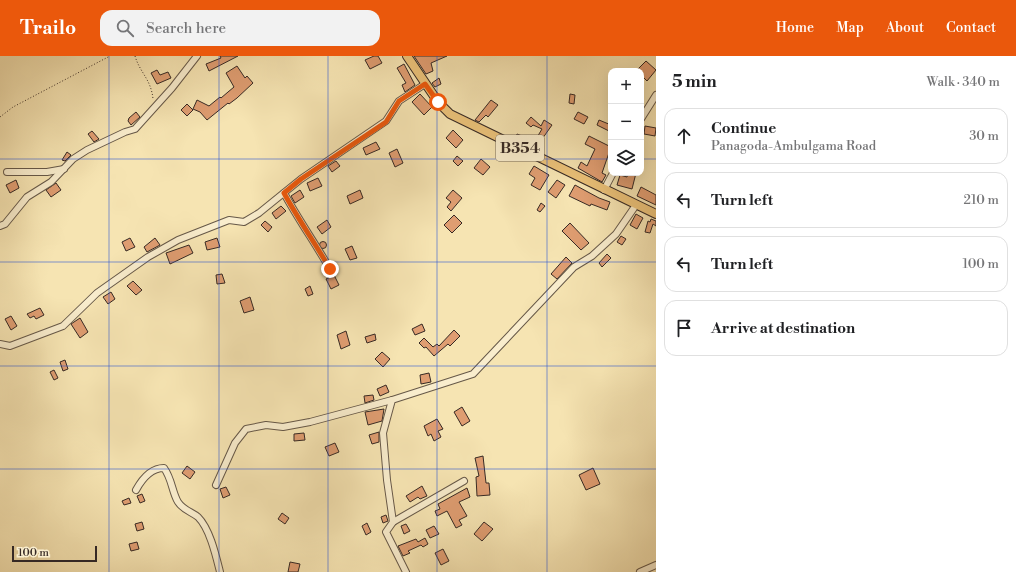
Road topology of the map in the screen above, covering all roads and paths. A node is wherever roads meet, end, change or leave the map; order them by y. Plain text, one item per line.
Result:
1 (110, 56) edge
2 (135, 56) edge
3 (197, 56) edge
4 (407, 56) edge
5 (425, 84) junction
6 (656, 95) edge
7 (155, 108) junction
8 (644, 114) edge
9 (0, 117) edge
10 (64, 169) junction
11 (7, 172) dead end
12 (611, 176) edge
13 (604, 190) junction
14 (284, 193) junction
15 (636, 204) junction
16 (656, 214) edge
17 (0, 226) edge
18 (330, 269) dead end
19 (0, 344) edge
20 (392, 400) junction
21 (464, 481) dead end
22 (216, 485) dead end
23 (136, 490) dead end
24 (393, 522) junction
25 (656, 565) edge
26 (220, 572) edge
27 (406, 572) edge
28 (640, 572) edge

1 - 9 path
2 - 7 path
3 - 7 street
4 - 5 main road, B354
5 - 13 main road, B354
5 - 14 street
6 - 8 street
7 - 10 street
10 - 11 street
10 - 17 street
12 - 13 street
13 - 15 main road, B354
14 - 18 street
14 - 19 street
15 - 16 main road, B354
15 - 20 street
20 - 22 street
20 - 24 street
21 - 24 street
23 - 26 street
24 - 27 street
25 - 28 street

